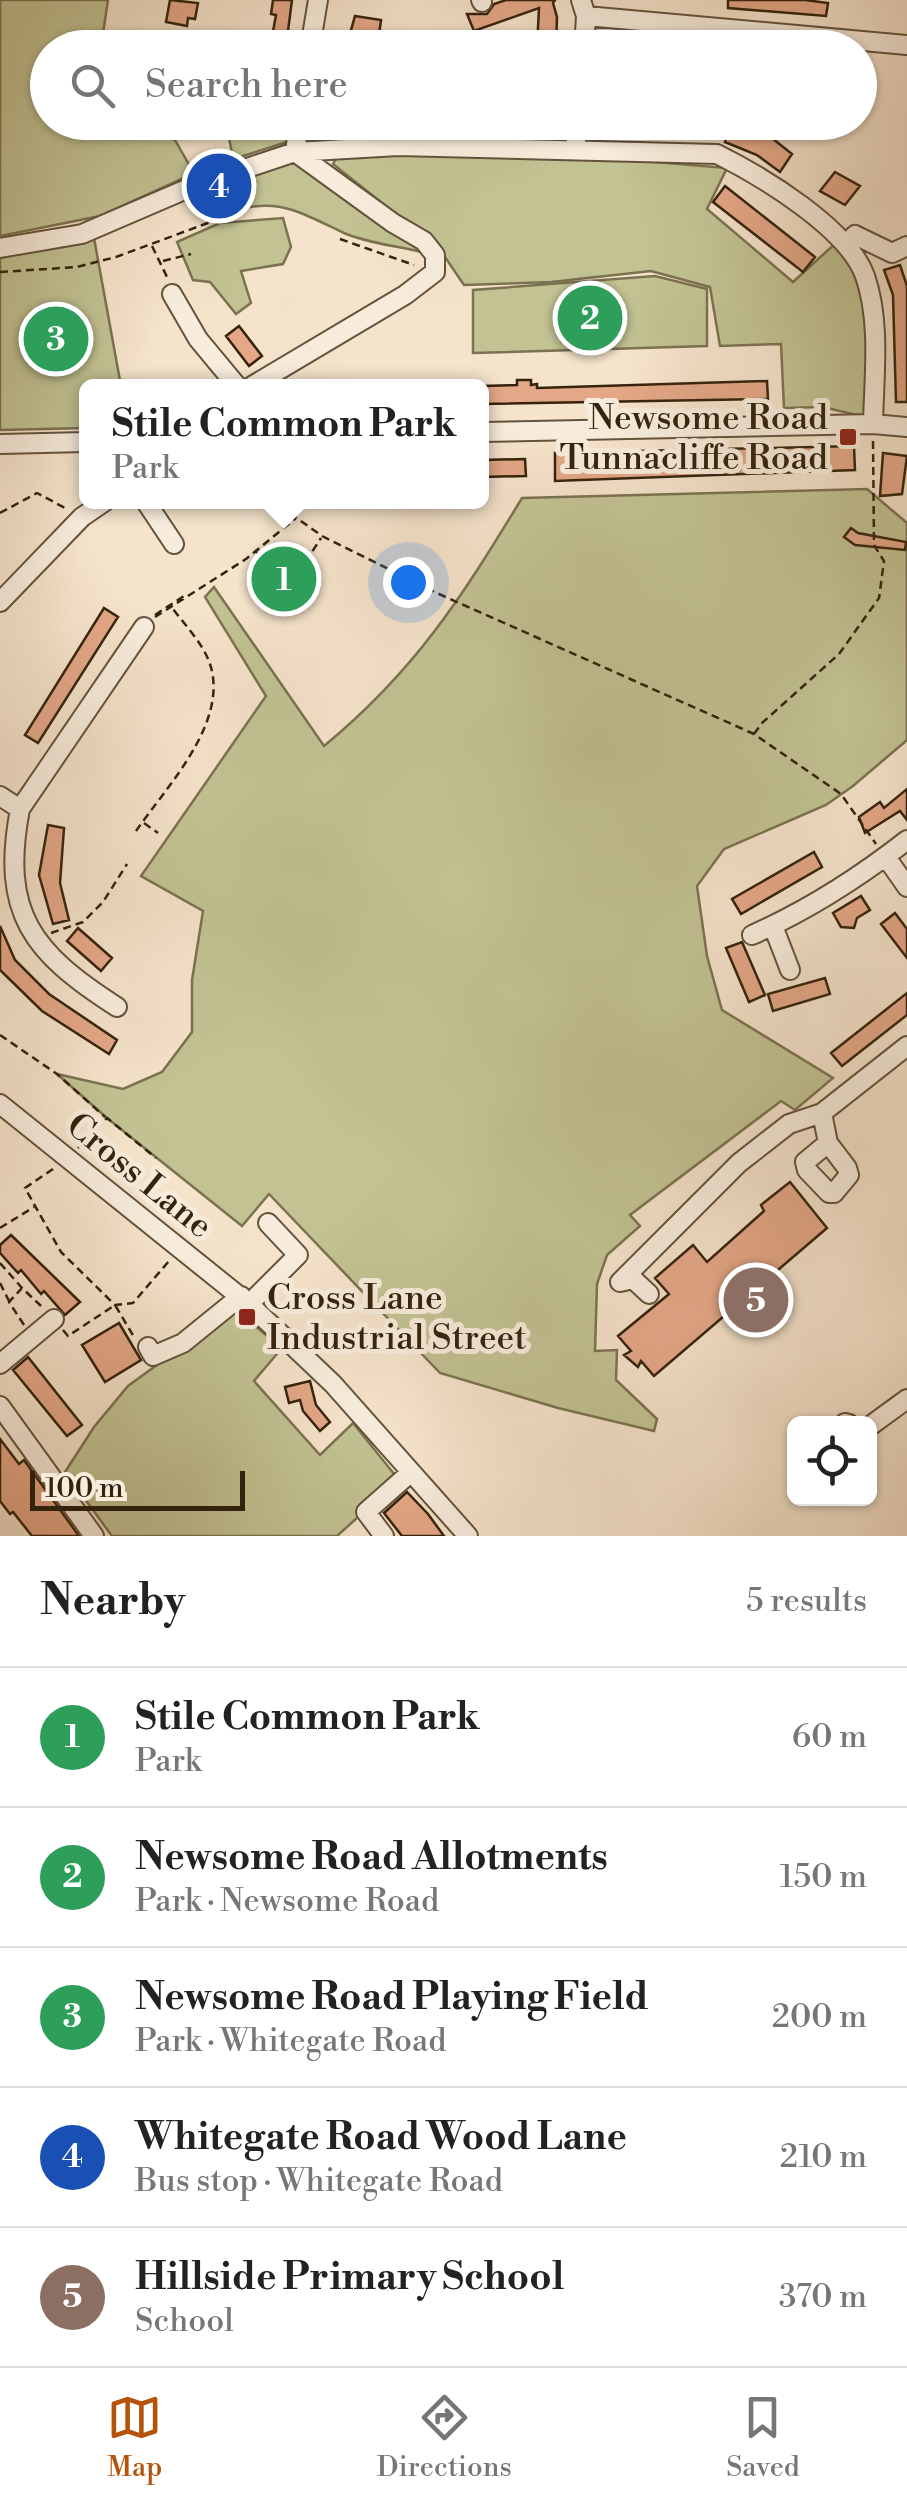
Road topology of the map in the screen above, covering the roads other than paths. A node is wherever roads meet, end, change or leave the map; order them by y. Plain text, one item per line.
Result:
1 (318, 0) edge
2 (584, 8) edge
3 (313, 30) edge
4 (776, 30) edge
5 (877, 42) edge
6 (907, 45) edge
7 (296, 140) edge
8 (359, 140) edge
9 (576, 140) edge
10 (359, 148) junction
11 (575, 150) junction
12 (295, 152) junction
13 (846, 244) junction
14 (907, 246) edge
15 (0, 248) edge
16 (172, 294) road end
17 (231, 379) edge
18 (264, 379) edge
19 (873, 424) junction
20 (907, 426) edge
21 (489, 432) edge
22 (79, 442) edge
23 (0, 444) edge
24 (94, 509) edge
25 (151, 509) edge
26 (174, 544) dead end
27 (0, 602) edge
28 (144, 627) road end
29 (0, 796) edge
30 (20, 808) junction
31 (907, 840) edge
32 (886, 857) junction
33 (907, 886) edge
34 (773, 926) junction
35 (752, 935) dead end
36 (790, 970) dead end
37 (117, 1007) dead end
38 (907, 1046) edge
39 (0, 1104) edge
40 (822, 1113) junction
41 (827, 1140) dead end
42 (268, 1223) dead end
43 (648, 1294) dead end
44 (245, 1300) junction
45 (44, 1320) dead end
46 (148, 1347) road end
47 (0, 1364) edge
48 (907, 1399) edge
49 (0, 1406) edge
50 (877, 1421) edge
51 (410, 1473) junction
52 (94, 1536) edge
53 (384, 1536) edge
54 (468, 1536) edge

1 - 3 street
2 - 4 street
5 - 6 street
7 - 12 street
8 - 10 street
9 - 11 street
10 - 11 street
10 - 12 street
11 - 13 street
12 - 15 street
12 - 18 street
13 - 14 street
13 - 19 street
16 - 17 street
19 - 20 street
19 - 21 street
22 - 23 street
24 - 27 street
25 - 26 street
28 - 30 street
29 - 30 street
30 - 37 street
31 - 32 street
32 - 33 street
32 - 34 street
34 - 35 street
34 - 36 street
38 - 40 street
39 - 44 street, Cross Lane
40 - 41 street
40 - 43 street
42 - 44 street
44 - 46 street
44 - 51 street, Cross Lane
45 - 47 street
48 - 50 street
49 - 52 street
51 - 53 street
51 - 54 street, Cross Lane

